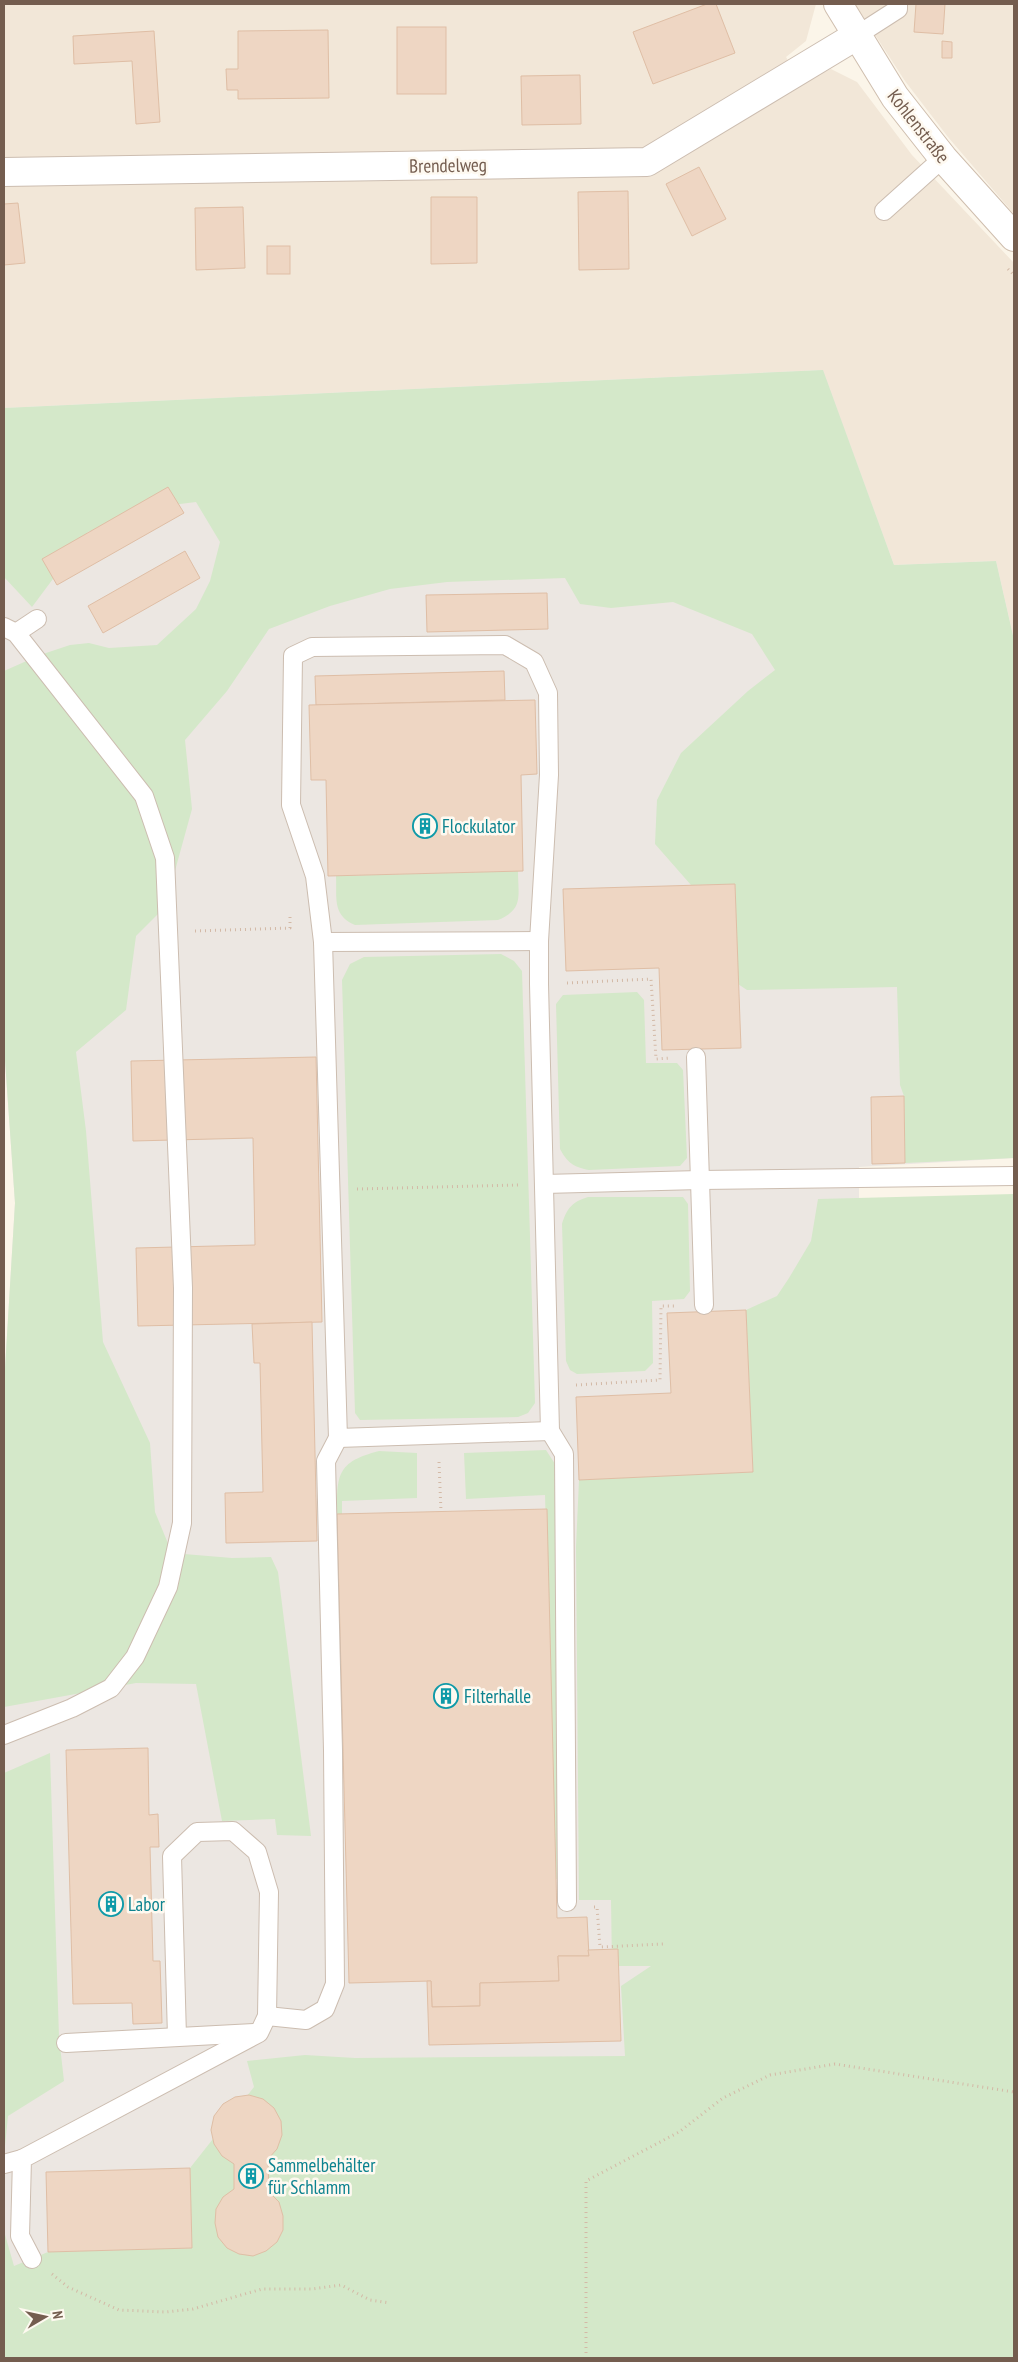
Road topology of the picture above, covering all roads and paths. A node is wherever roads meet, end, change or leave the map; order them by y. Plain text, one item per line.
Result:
1 (838, 4) edge
2 (898, 4) edge
3 (856, 36) junction
4 (943, 158) junction
5 (4, 172) edge
6 (884, 211) dead end
7 (1014, 237) edge
8 (37, 619) dead end
9 (10, 630) edge
10 (290, 919) dead end
11 (169, 932) junction
12 (539, 941) junction
13 (323, 942) junction
14 (539, 984) junction
15 (696, 1057) joint
16 (1014, 1176) edge
17 (700, 1180) junction
18 (544, 1184) junction
19 (331, 1190) junction
20 (704, 1305) joint
21 (550, 1387) junction
22 (550, 1431) junction
23 (438, 1434) junction
24 (338, 1438) junction
25 (441, 1512) dead end
26 (4, 1735) edge
27 (567, 1902) dead end
28 (663, 1944) dead end
29 (600, 1948) dead end
30 (267, 2016) junction
31 (259, 2033) junction
32 (177, 2037) junction
33 (66, 2043) dead end
34 (1014, 2092) edge
35 (22, 2158) junction
36 (4, 2164) edge
37 (32, 2258) joint
38 (390, 2303) dead end
39 (586, 2358) edge

1 - 3 street, Kohlenstraße
2 - 3 lane
3 - 4 street, Kohlenstraße
3 - 5 street, Brendelweg
4 - 6 lane
4 - 7 street, Kohlenstraße
8 - 9 lane
9 - 11 lane
10 - 11 path
11 - 26 lane
12 - 13 lane
12 - 13 lane
12 - 14 lane
13 - 19 lane
14 - 15 path
14 - 18 lane
15 - 17 lane
16 - 17 lane
17 - 18 lane
17 - 20 lane
18 - 19 path
18 - 21 lane
19 - 24 lane
20 - 21 path
21 - 22 lane
22 - 23 lane
22 - 27 lane
23 - 24 lane
23 - 25 path
24 - 30 lane
28 - 29 path
30 - 31 lane
30 - 32 lane
31 - 32 lane
31 - 35 lane
32 - 33 lane
34 - 39 path
35 - 36 lane
35 - 37 lane
37 - 38 path

